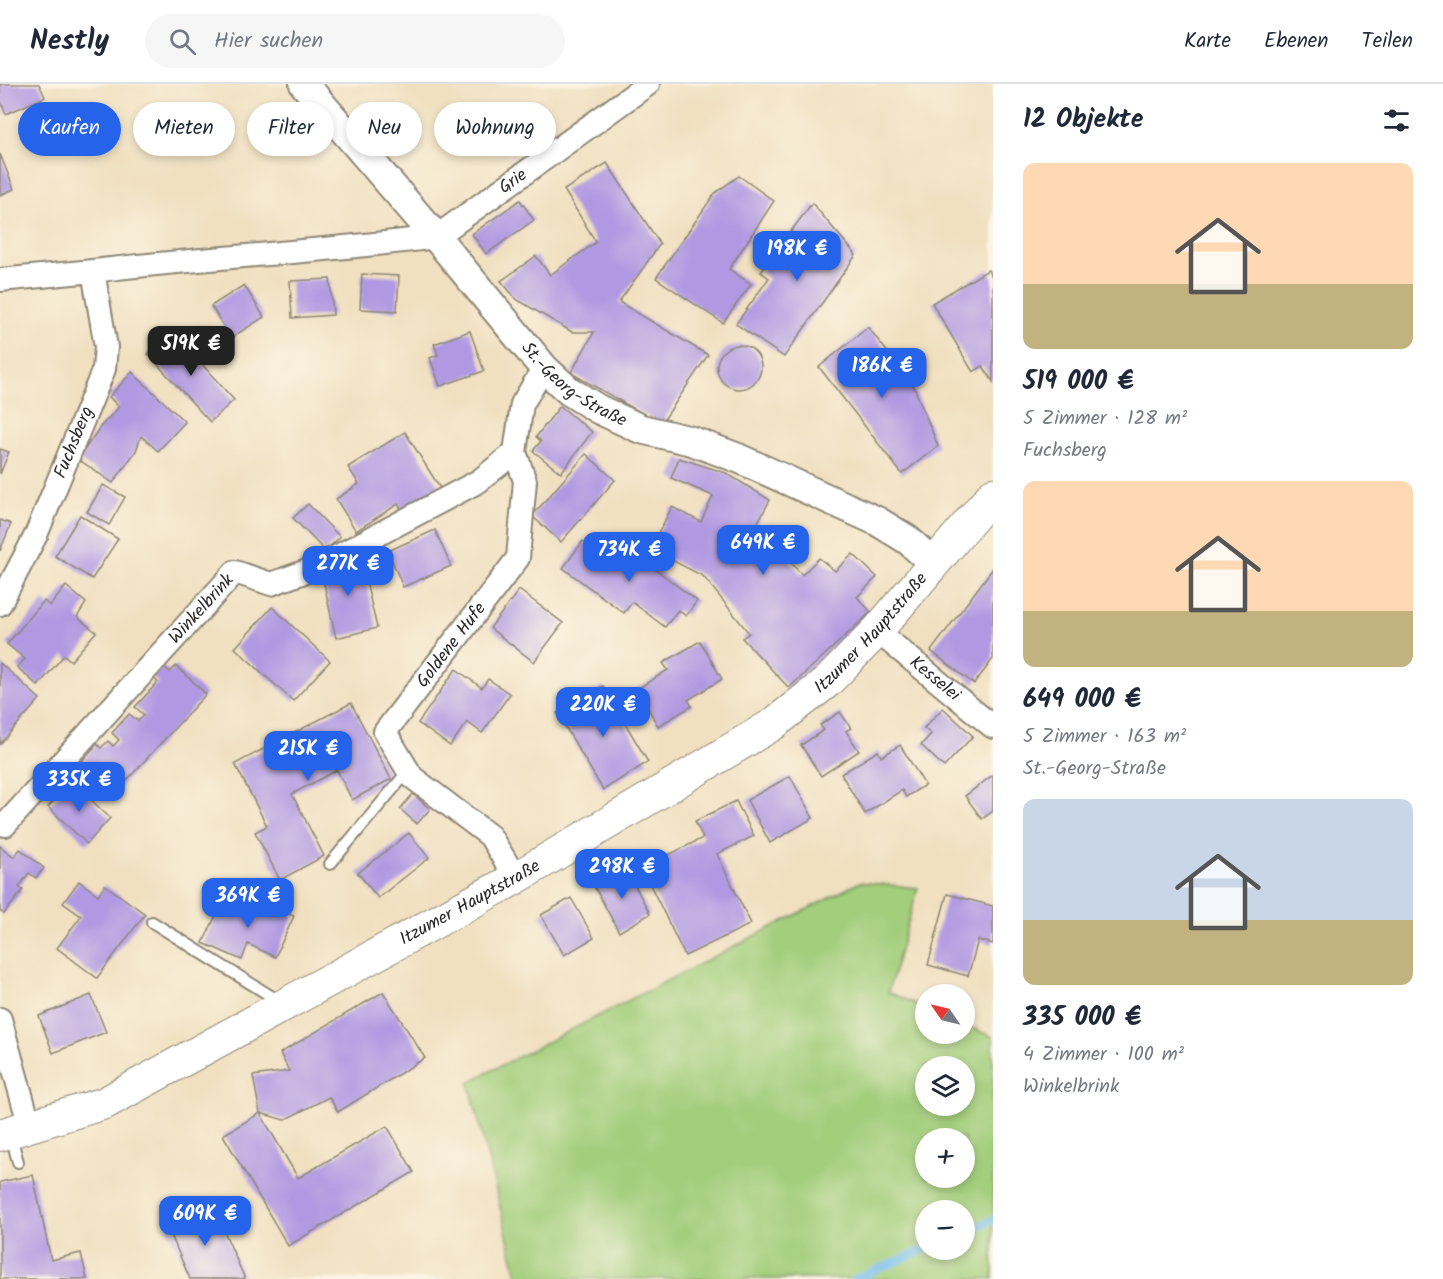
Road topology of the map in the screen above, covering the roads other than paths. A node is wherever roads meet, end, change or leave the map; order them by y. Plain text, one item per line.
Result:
1 (304, 84) edge
2 (648, 84) edge
3 (436, 237) junction
4 (93, 271) junction
5 (0, 280) edge
6 (544, 368) junction
7 (515, 452) junction
8 (993, 494) edge
9 (934, 564) junction
10 (0, 604) edge
11 (877, 631) junction
12 (993, 727) edge
13 (409, 770) junction
14 (5, 825) dead end
15 (330, 864) dead end
16 (516, 878) junction
17 (152, 922) dead end
18 (286, 1005) junction
19 (0, 1019) edge
20 (13, 1132) edge
21 (18, 1162) dead end

1 - 3 street, St.-Georg-Straße
2 - 3 street, Grie
3 - 4 street
3 - 6 street, St.-Georg-Straße
4 - 5 street
4 - 10 street, Fuchsberg
6 - 7 street, Goldene Hufe
6 - 9 street, St.-Georg-Straße
7 - 13 street, Goldene Hufe
7 - 14 street, Winkelbrink
8 - 9 main road, Itzumer Hauptstraße
9 - 11 main road, Itzumer Hauptstraße
11 - 12 street, Kesselei
11 - 16 main road, Itzumer Hauptstraße
13 - 15 lane
13 - 16 street, Goldene Hufe
16 - 18 main road, Itzumer Hauptstraße
17 - 18 lane
18 - 20 main road, Itzumer Hauptstraße
19 - 20 street
20 - 21 lane

